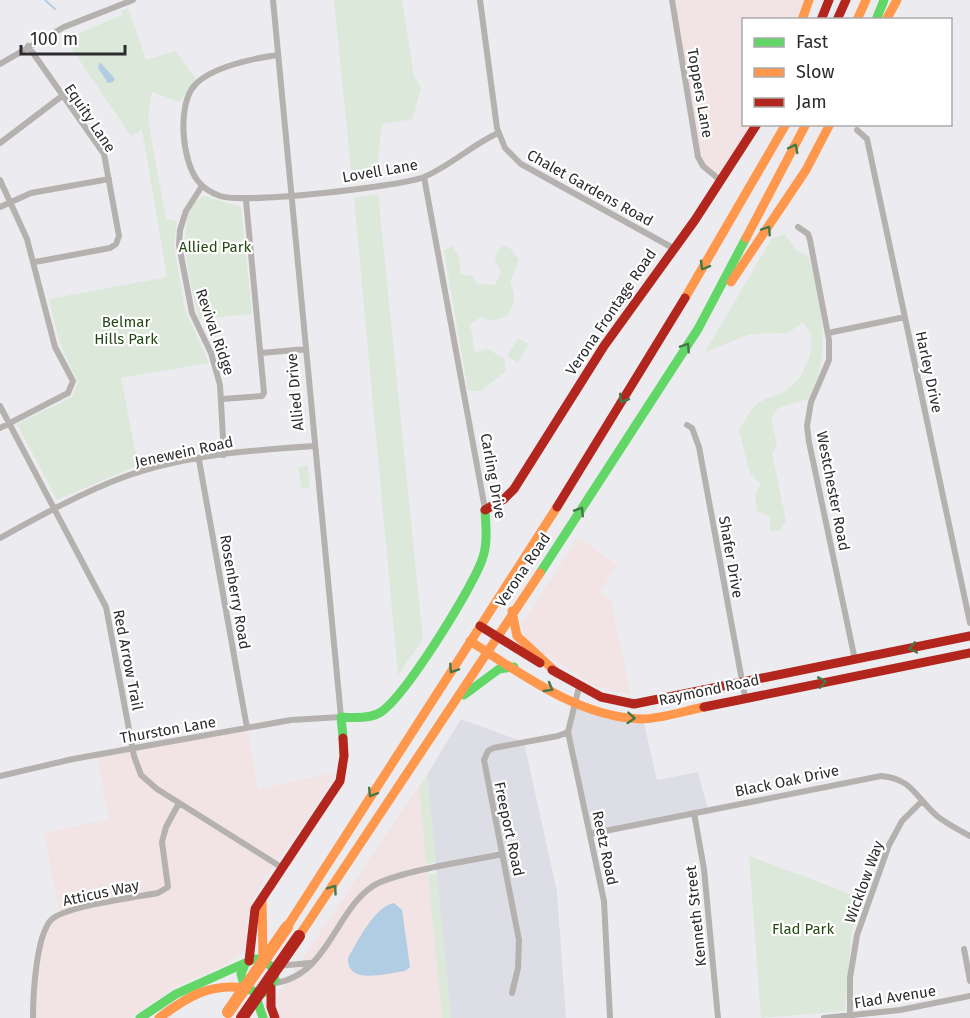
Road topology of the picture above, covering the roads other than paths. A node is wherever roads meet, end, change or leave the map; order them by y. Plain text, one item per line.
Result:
1 (133, 0) edge
2 (273, 0) edge
3 (480, 0) edge
4 (672, 0) edge
5 (809, 0) edge
6 (829, 0) edge
7 (846, 0) edge
8 (866, 0) edge
9 (884, 0) edge
10 (897, 0) edge
11 (803, 18) edge
12 (822, 18) edge
13 (838, 18) edge
14 (858, 18) edge
15 (877, 18) edge
16 (887, 18) edge
17 (28, 46) junction
18 (278, 55) junction
19 (0, 63) edge
20 (62, 96) junction
21 (756, 126) edge
22 (776, 126) edge
23 (785, 126) edge
24 (805, 126) edge
25 (829, 126) edge
26 (857, 130) dead end
27 (498, 133) junction
28 (0, 143) edge
29 (424, 177) junction
30 (109, 179) junction
31 (0, 180) edge
32 (721, 181) junction
33 (202, 186) junction
34 (292, 195) junction
35 (246, 200) junction
36 (11, 201) junction
37 (0, 207) edge
38 (737, 208) junction
39 (798, 227) dead end
40 (673, 249) junction
41 (35, 261) junction
42 (905, 317) junction
43 (698, 329) junction
44 (828, 333) junction
45 (306, 349) junction
46 (261, 353) junction
47 (222, 399) junction
48 (0, 406) edge
49 (9, 423) junction
50 (687, 425) dead end
51 (0, 429) edge
52 (315, 446) junction
53 (224, 455) junction
54 (199, 460) junction
55 (55, 508) junction
56 (485, 509) junction
57 (0, 538) edge
58 (512, 612) junction
59 (970, 623) edge
60 (480, 626) junction
61 (500, 631) junction
62 (970, 636) edge
63 (470, 641) junction
64 (487, 652) junction
65 (970, 653) edge
66 (855, 660) junction
67 (514, 667) junction
68 (557, 673) junction
69 (742, 682) junction
70 (579, 687) junction
71 (745, 697) junction
72 (457, 701) junction
73 (575, 702) junction
74 (341, 717) junction
75 (247, 728) junction
76 (568, 732) junction
77 (133, 748) junction
78 (0, 776) edge
79 (922, 801) junction
80 (179, 803) junction
81 (694, 813) junction
82 (590, 834) junction
83 (970, 836) edge
84 (502, 854) junction
85 (281, 867) junction
86 (262, 897) junction
87 (964, 949) dead end
88 (247, 963) junction
89 (268, 963) junction
90 (310, 963) junction
91 (970, 981) edge
92 (273, 986) junction
93 (250, 991) junction
94 (512, 993) dead end
95 (970, 996) edge
96 (226, 1015) edge
97 (850, 1017) edge
98 (33, 1018) edge
99 (140, 1018) edge
100 (159, 1018) edge
101 (242, 1018) edge
102 (263, 1018) edge
103 (275, 1018) edge
104 (610, 1018) edge
105 (718, 1018) edge
106 (824, 1018) edge

1 - 17 street
2 - 18 street, Allied Drive
3 - 27 street, Chalet Gardens Road
4 - 32 street, Toppers Lane
5 - 11 main road
6 - 12 main road
7 - 13 main road
8 - 14 main road
9 - 15 main road
10 - 16 main road
17 - 19 street
17 - 20 street, Equity Lane
18 - 33 street
18 - 34 street, Allied Drive
20 - 28 street
20 - 30 street, Equity Lane
21 - 32 main road, Verona Frontage Road
22 - 38 main road
23 - 38 main road, Verona Road
43 -> 24 main road, Verona Road
43 -> 25 main road
26 - 42 street, Harley Drive
27 - 29 street, Lovell Lane
27 - 40 street, Chalet Gardens Road
29 - 34 street, Lovell Lane
29 - 56 street, Carling Drive
30 - 36 street
30 - 41 street, Equity Lane
31 - 36 street
32 - 40 main road, Verona Frontage Road
33 - 35 street, Lovell Lane
33 - 47 street, Revival Ridge
34 - 35 street, Lovell Lane
34 - 45 street, Allied Drive
35 - 46 street
36 - 37 street
36 - 41 street
38 -> 60 main road, Verona Road
39 - 44 street, Westchester Road
40 - 56 main road, Verona Frontage Road
41 - 49 street
42 - 44 street
42 - 59 street, Harley Drive
58 -> 43 main road, Verona Road
44 - 66 street, Westchester Road
45 - 46 street
45 - 52 street, Allied Drive
46 - 47 street
47 - 53 street, Revival Ridge
48 - 49 street, Red Arrow Trail
49 - 51 street
49 - 55 street, Red Arrow Trail
50 - 69 street, Shafer Drive
52 - 53 street, Jenewein Road
52 - 74 street, Allied Drive
53 - 54 street, Jenewein Road
54 - 55 street, Jenewein Road
54 - 75 street, Rosenberry Road
55 - 57 street, Jenewein Road
55 - 77 street, Red Arrow Trail
56 - 74 main road, Carling Drive
58 - 61 main road, Verona Road
58 - 68 main road
60 - 61 main road, Raymond Road
60 - 63 main road, Verona Road
61 - 64 main road, Verona Road
61 - 68 main road, Raymond Road
62 -> 66 main road, Raymond Road
63 - 64 main road, Raymond Road
63 -> 96 main road, Verona Road, bridge
64 - 67 main road, Raymond Road
64 - 72 main road, Verona Road
71 -> 65 main road, Raymond Road
66 - 69 main road, Raymond Road
67 - 72 main road
67 -> 73 main road, Raymond Road
68 - 70 main road, Raymond Road
69 - 70 main road, Raymond Road
69 - 71 street, Shafer Drive
70 - 73 street, Reetz Road
73 -> 71 main road, Raymond Road
101 -> 72 main road, Verona Road, bridge
73 - 76 street, Reetz Road
74 - 75 street, Thurston Lane
74 - 85 main road, Allied Drive
75 - 77 street, Thurston Lane
76 - 82 street, Reetz Road
76 - 84 street, Freeport Road
77 - 78 street, Thurston Lane
77 - 80 street, Red Arrow Trail
79 - 81 street, Black Oak Drive
79 - 83 street, Black Oak Drive
79 - 97 street, Wicklow Way
80 - 85 street, Red Arrow Trail
80 - 98 street, Atticus Way
81 - 82 street, Black Oak Drive
81 - 105 street, Kenneth Street
82 - 104 street, Reetz Road
84 - 90 street
84 - 94 street, Freeport Road
85 - 86 main road
86 - 88 main road
86 - 89 main road
87 - 91 street
88 - 89 main road
88 - 93 main road
88 - 99 main road
89 - 90 street
89 - 92 main road
90 - 92 street
92 - 93 main road
92 - 103 main road
93 - 100 main road
93 - 102 main road
95 - 97 street, Flad Avenue
97 - 106 street, Flad Avenue

